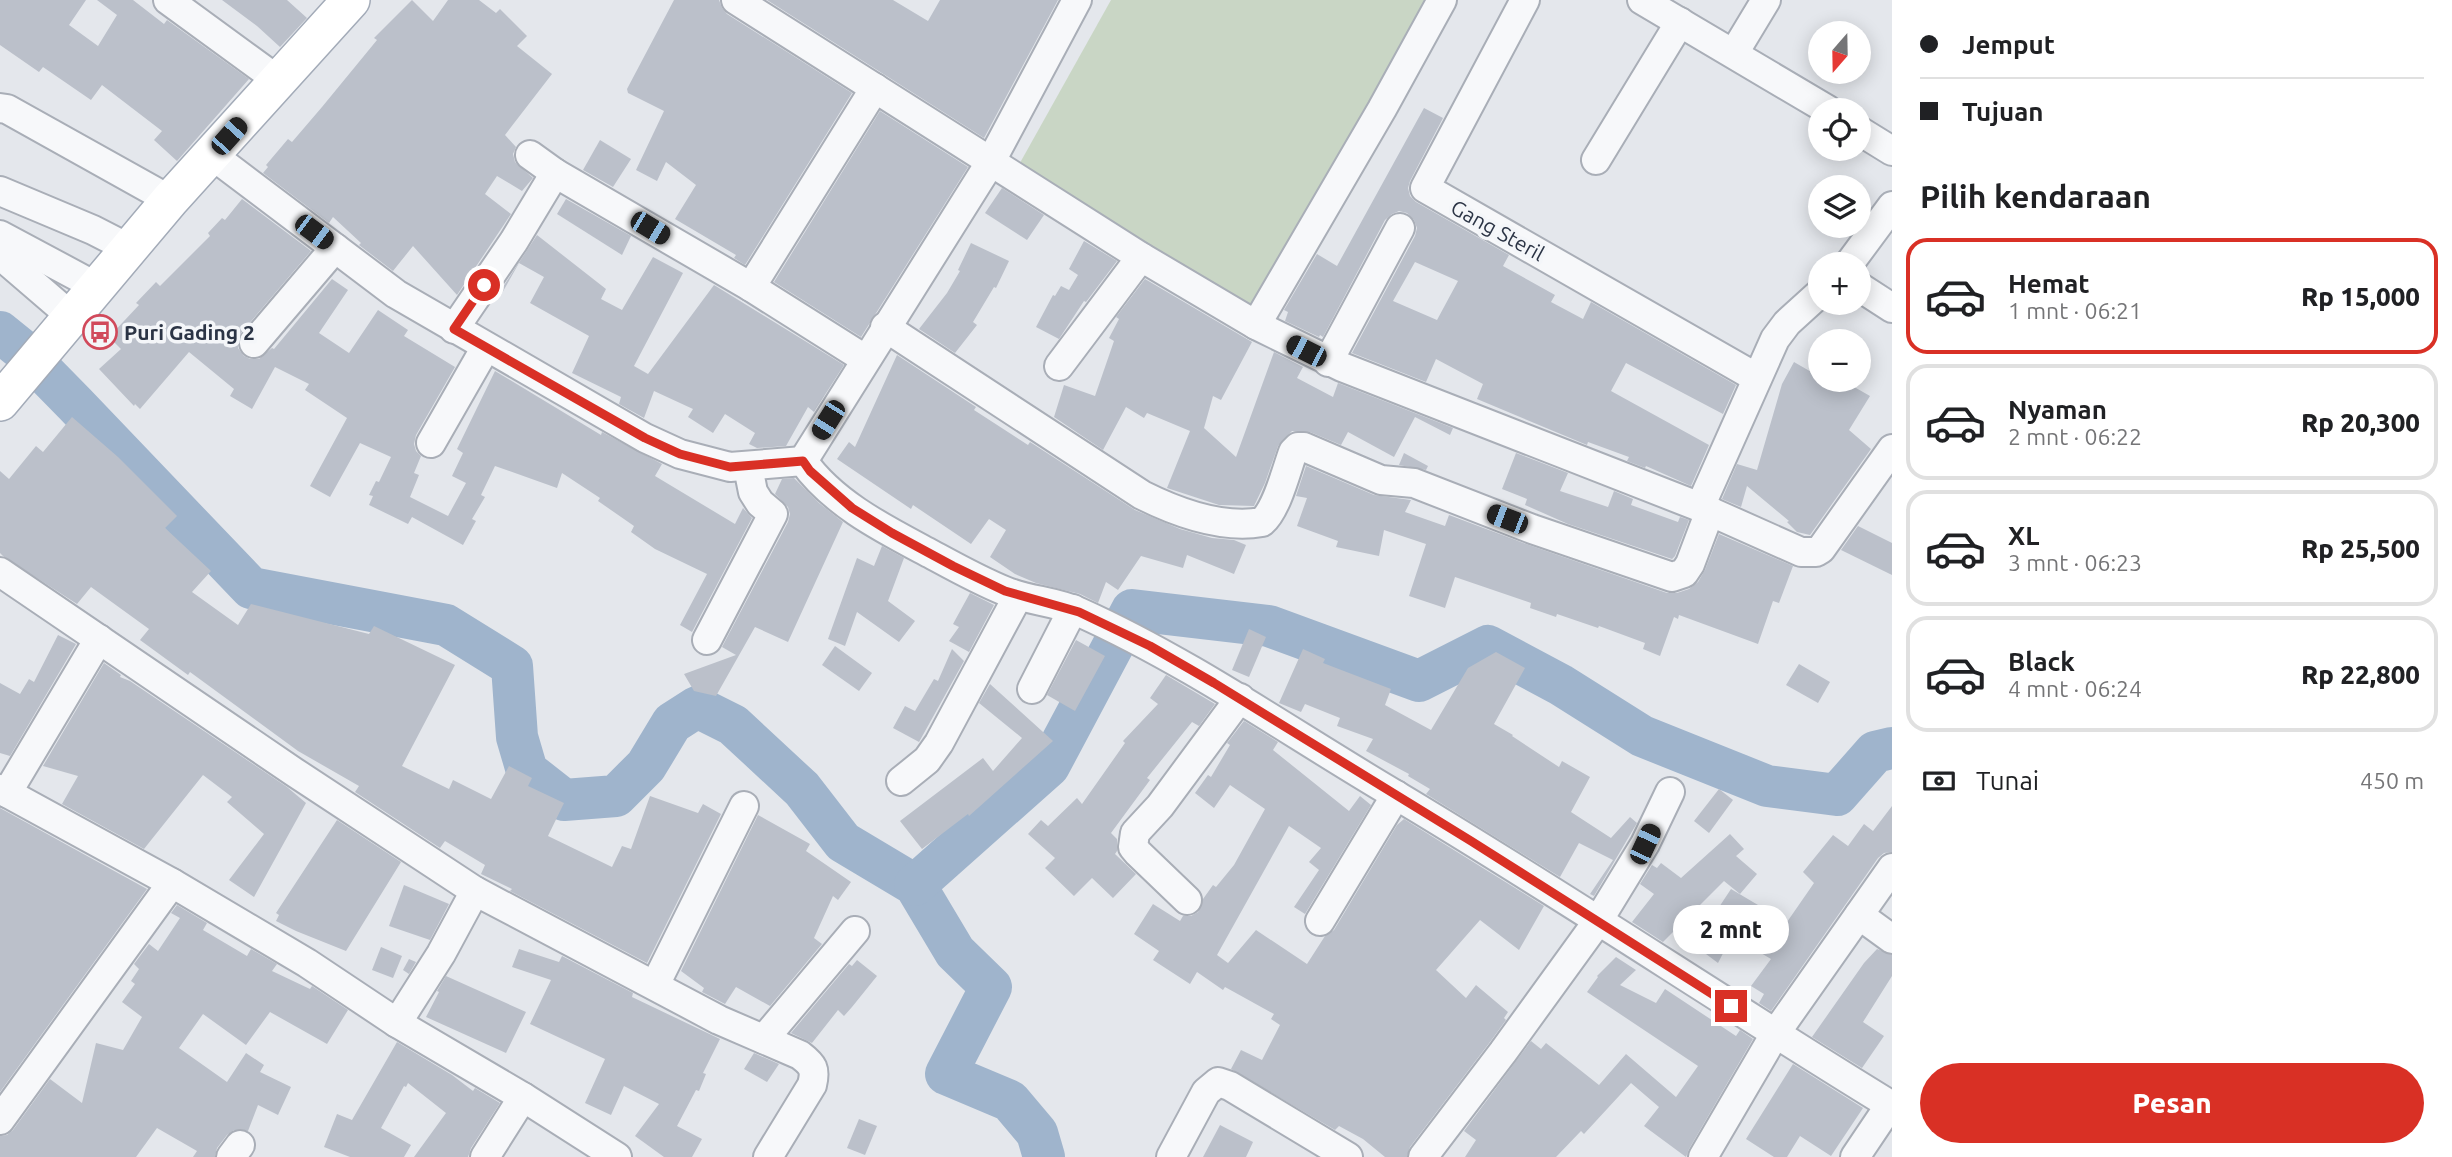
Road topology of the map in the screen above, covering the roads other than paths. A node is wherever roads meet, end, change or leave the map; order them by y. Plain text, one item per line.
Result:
1 (168, 0) edge
2 (351, 0) edge
3 (736, 0) edge
4 (1077, 0) edge
5 (1442, 0) edge
6 (1525, 0) edge
7 (1642, 0) edge
8 (1766, 0) edge
9 (1680, 22) junction
10 (1734, 53) junction
11 (279, 81) junction
12 (875, 88) junction
13 (1808, 98) edge
14 (0, 108) edge
15 (1871, 138) edge
16 (1892, 151) edge
17 (212, 155) junction
18 (530, 155) dead end
19 (1596, 160) dead end
20 (990, 163) junction
21 (555, 173) junction
22 (0, 191) edge
23 (170, 200) junction
24 (1892, 206) edge
25 (1400, 228) dead end
26 (0, 235) edge
27 (335, 248) junction
28 (130, 249) junction
29 (1858, 252) edge
30 (0, 254) edge
31 (1141, 257) junction
32 (97, 286) junction
33 (751, 288) junction
34 (1871, 294) edge
35 (1808, 304) edge
36 (1892, 308) edge
37 (1256, 325) junction
38 (885, 327) junction
39 (62, 329) junction
40 (454, 329) junction
41 (254, 343) dead end
42 (486, 346) junction
43 (865, 359) junction
44 (1328, 362) junction
45 (1059, 366) dead end
46 (1757, 378) junction
47 (0, 402) edge
48 (431, 443) dead end
49 (1892, 449) edge
50 (803, 461) junction
51 (748, 467) junction
52 (1705, 509) junction
53 (0, 572) edge
54 (1018, 596) junction
55 (1076, 611) junction
56 (99, 639) junction
57 (707, 640) dead end
58 (1032, 689) dead end
59 (1240, 698) junction
60 (901, 781) dead end
61 (3, 791) edge
62 (1670, 792) dead end
63 (1396, 795) junction
64 (744, 806) dead end
65 (1892, 868) edge
66 (172, 883) junction
67 (475, 891) junction
68 (1187, 901) dead end
69 (1858, 915) junction
70 (1320, 921) dead end
71 (1598, 921) junction
72 (855, 931) dead end
73 (1892, 939) edge
74 (654, 985) junction
75 (397, 1023) junction
76 (1775, 1034) junction
77 (764, 1039) junction
78 (523, 1097) junction
79 (1891, 1106) edge
80 (0, 1120) edge
81 (485, 1157) edge
82 (617, 1157) edge
83 (768, 1157) edge
84 (1171, 1157) edge
85 (1348, 1157) edge
86 (1423, 1157) edge
87 (1703, 1157) edge
88 (1855, 1157) edge

1 - 11 street
2 - 11 main road
3 - 12 street
4 - 20 street
5 - 37 street
6 - 46 street, Gang Steril
7 - 9 street
8 - 10 street
9 - 10 street
9 - 19 street
10 - 13 street
11 - 17 main road
12 - 20 street
12 - 33 street
14 - 23 street
15 - 16 street
17 - 23 main road
17 - 27 street
18 - 21 street
20 - 31 street
20 - 38 street
21 - 33 street
21 - 40 street
22 - 28 street
23 - 28 main road
24 - 29 street
25 - 44 street
26 - 32 street
27 - 40 street
27 - 41 street
28 - 32 main road
30 - 39 street
31 - 37 street
31 - 45 street
32 - 39 main road
33 - 43 street
34 - 36 street
35 - 46 street
37 - 44 street
38 - 43 street
38 - 52 street
39 - 47 main road
40 - 42 street
42 - 48 street
42 - 51 street
43 - 50 street
44 - 52 street
46 - 52 street
49 - 52 street
50 - 51 street
50 - 54 street
51 - 57 street
53 - 56 street
54 - 55 street
54 - 60 street
55 - 58 street
55 - 59 street
56 - 61 street
56 - 67 street
59 - 63 street
59 - 68 street
61 - 66 street
62 - 71 street
63 - 70 street
63 - 71 street
64 - 74 street
65 - 69 street
66 - 75 street
66 - 80 street
67 - 74 street
67 - 75 street
69 - 73 street
69 - 76 street
71 - 76 street
71 - 86 street
72 - 77 street
74 - 77 street
75 - 78 street
76 - 79 street
76 - 87 street
77 - 83 street
78 - 81 street
78 - 82 street
79 - 88 street
84 - 85 street

